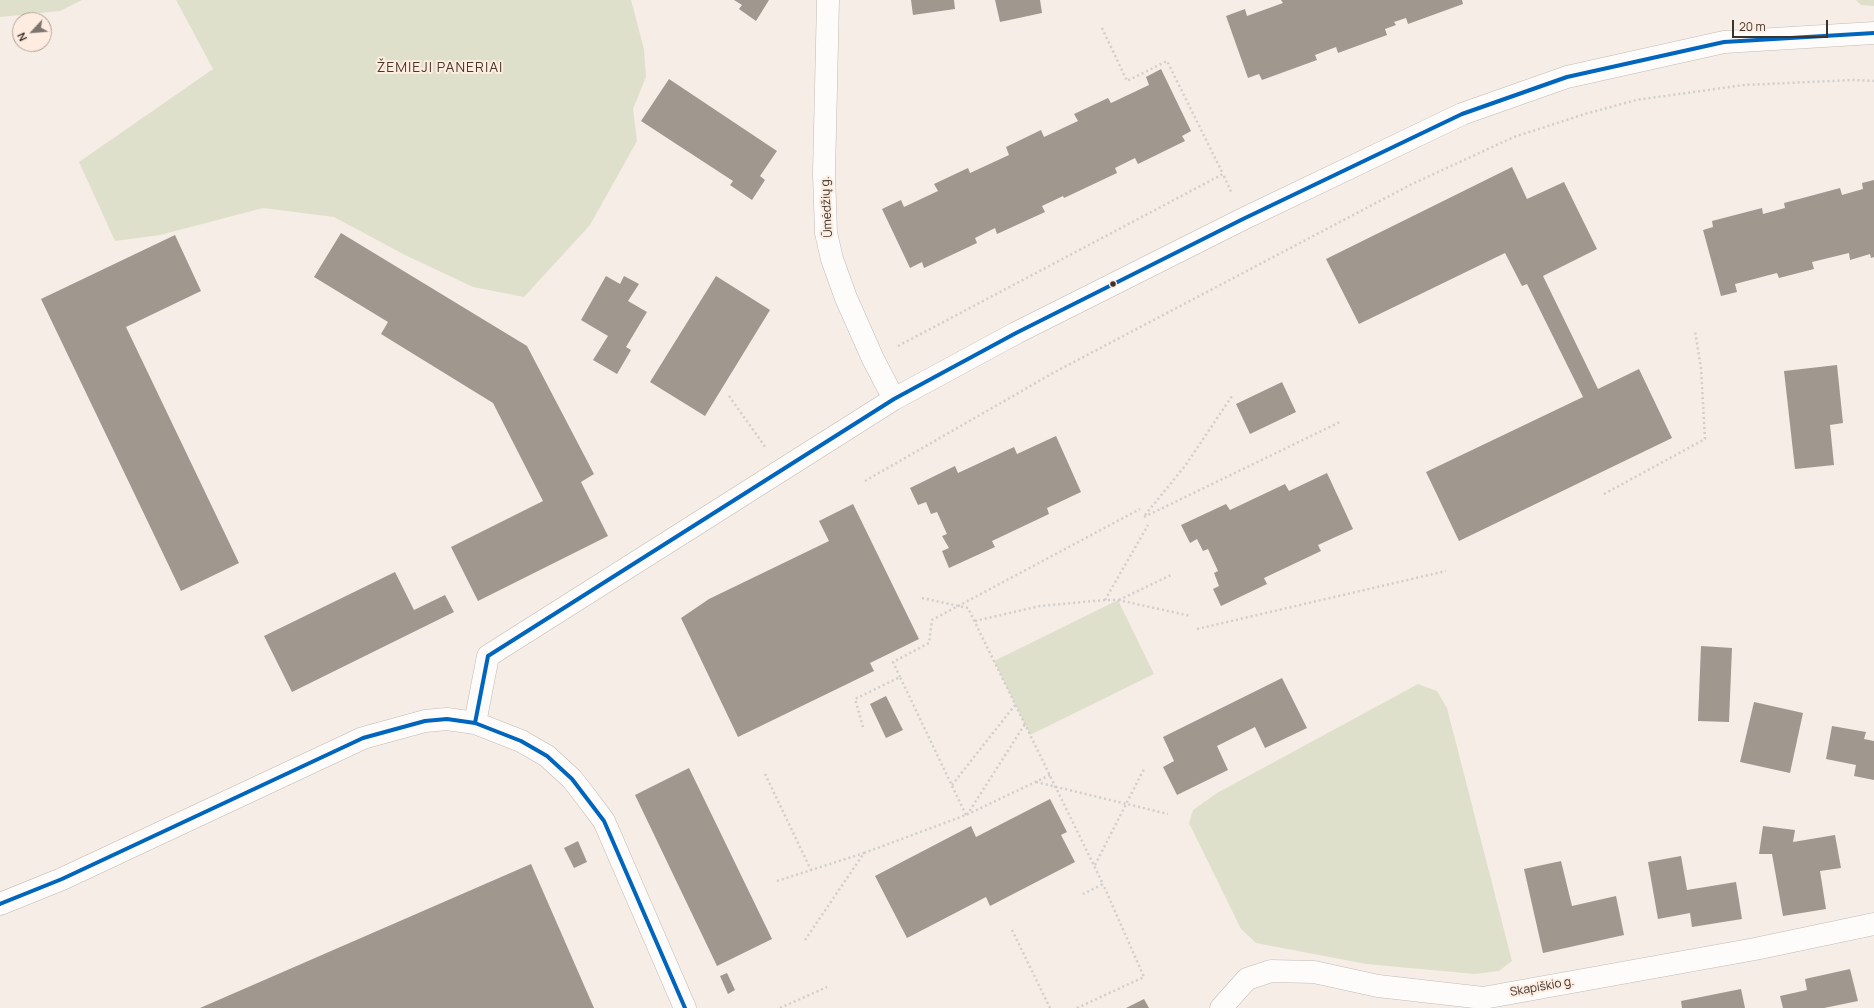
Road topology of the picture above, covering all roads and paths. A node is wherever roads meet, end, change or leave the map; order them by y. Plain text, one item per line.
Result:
1 (828, 0) edge
2 (1102, 28) dead end
3 (1874, 33) edge
4 (1874, 81) edge
5 (1223, 174) junction
6 (1243, 219) junction
7 (1695, 331) dead end
8 (873, 359) junction
9 (729, 396) dead end
10 (1232, 396) dead end
11 (894, 400) junction
12 (1342, 421) dead end
13 (779, 471) junction
14 (865, 481) dead end
15 (1604, 494) dead end
16 (1140, 509) dead end
17 (1148, 525) dead end
18 (1446, 571) dead end
19 (1171, 575) dead end
20 (922, 598) dead end
21 (1105, 600) junction
22 (1118, 600) junction
23 (958, 606) junction
24 (1191, 616) dead end
25 (975, 621) junction
26 (1197, 629) dead end
27 (900, 677) junction
28 (1015, 705) junction
29 (475, 723) junction
30 (1025, 724) junction
31 (863, 727) dead end
32 (1145, 767) dead end
33 (764, 774) dead end
34 (1050, 775) junction
35 (1035, 782) junction
36 (952, 785) junction
37 (1056, 786) junction
38 (1127, 803) junction
39 (1168, 814) dead end
40 (966, 815) junction
41 (864, 853) junction
42 (1094, 866) junction
43 (811, 870) junction
44 (777, 881) dead end
45 (1103, 884) junction
46 (1083, 894) dead end
47 (0, 904) edge
48 (1874, 924) edge
49 (1012, 930) dead end
50 (805, 940) dead end
51 (827, 987) dead end
52 (685, 1008) edge
53 (780, 1008) edge
54 (1050, 1008) edge
55 (1076, 1008) edge
56 (1221, 1008) edge

1 - 8 street, Ūmėdžių g.
2 - 5 path
3 - 6 street
4 - 14 path
5 - 6 path
5 - 8 path
6 - 11 street
7 - 15 path
8 - 11 street, Ūmėdžių g.
9 - 13 path
10 - 12 path
11 - 13 street
13 - 29 street
16 - 23 path
17 - 21 path
18 - 26 path
19 - 22 path
20 - 23 path
21 - 22 path
21 - 25 path
22 - 24 path
23 - 25 path
23 - 27 path
25 - 28 path
27 - 31 path
27 - 36 path
28 - 30 path
28 - 36 path
29 - 47 street
29 - 52 street
30 - 34 path
30 - 40 path
32 - 38 path
33 - 43 path
34 - 35 path
34 - 37 path
35 - 37 path
35 - 40 path
36 - 40 path
37 - 38 path
37 - 42 path
38 - 39 path
38 - 42 path
40 - 41 path
41 - 43 path
41 - 50 path
42 - 45 path
43 - 44 path
45 - 46 path
45 - 55 path
48 - 56 street, Skapiškio g.
49 - 54 path
51 - 53 path

